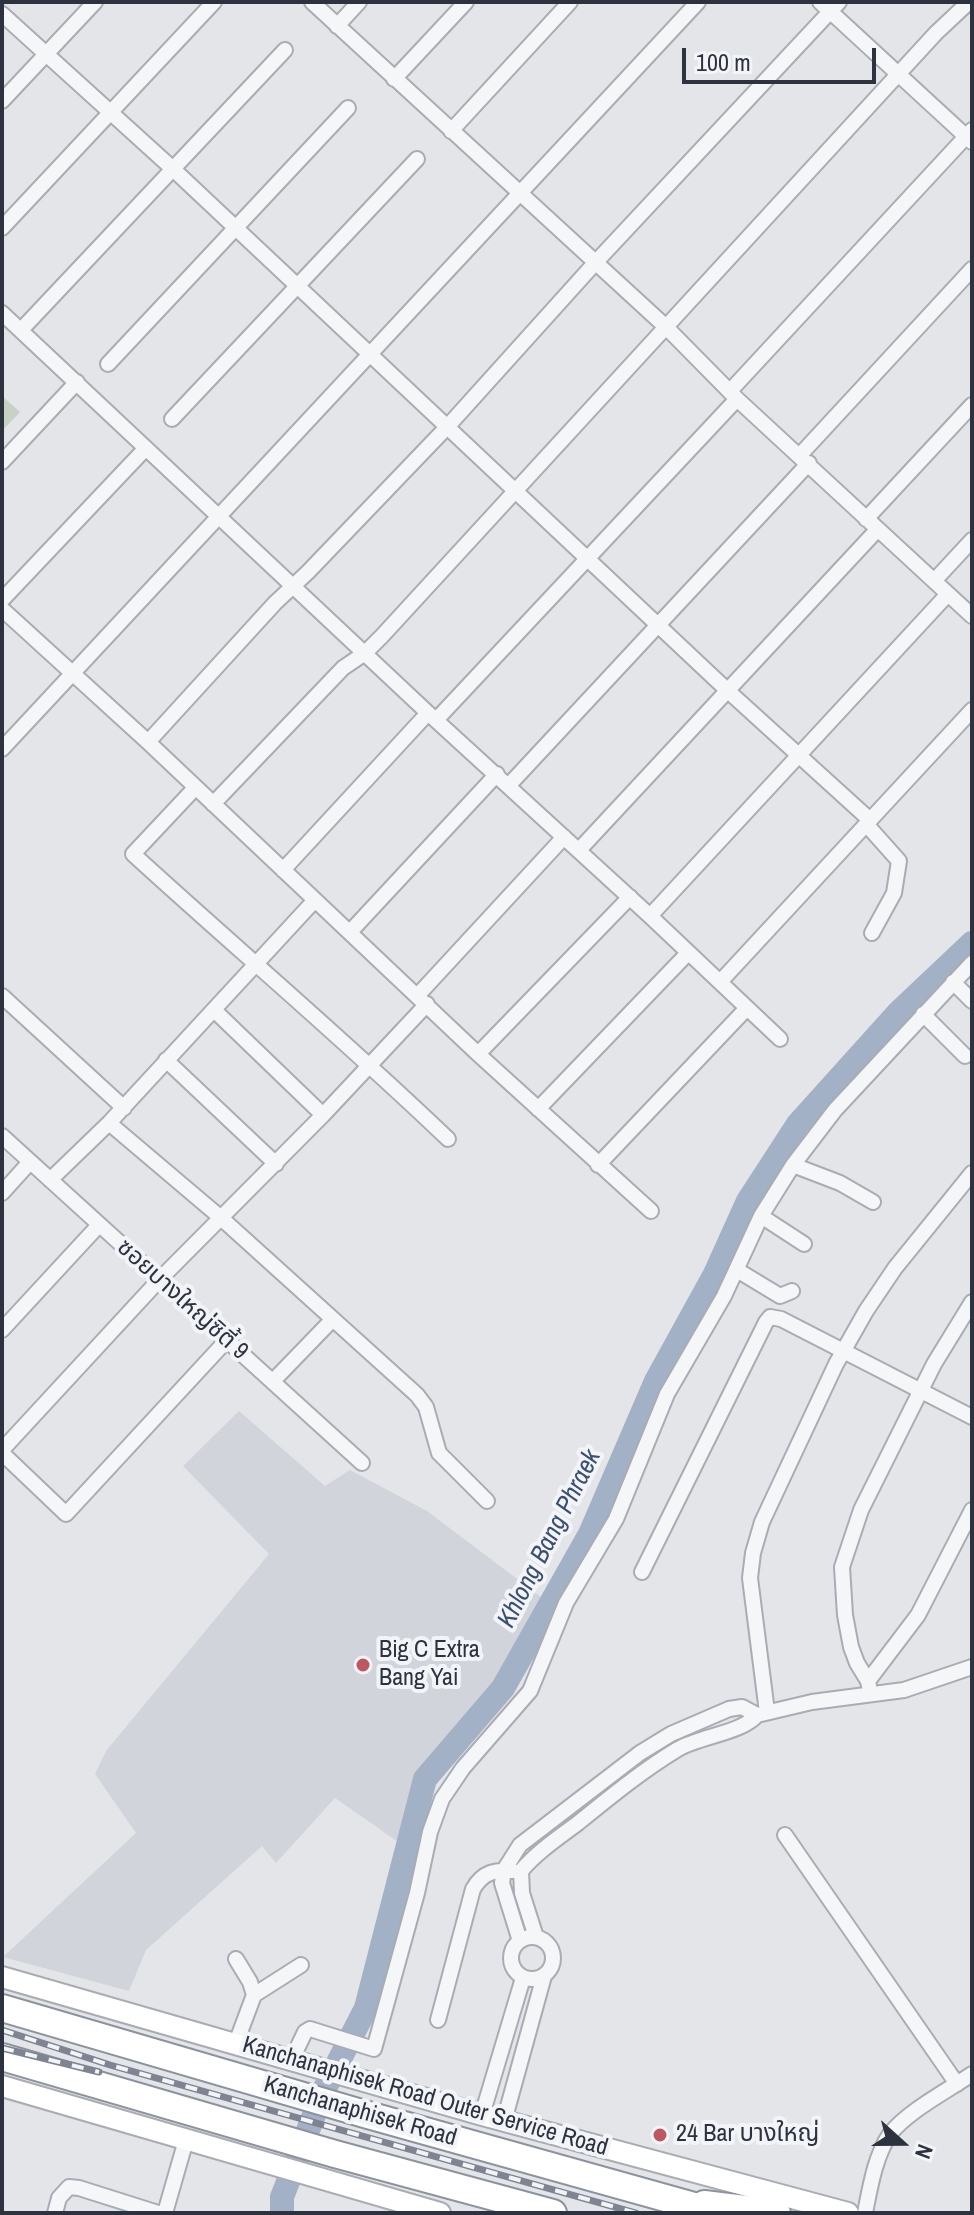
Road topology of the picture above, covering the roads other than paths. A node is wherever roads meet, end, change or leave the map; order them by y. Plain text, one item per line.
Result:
1 (95, 2) edge
2 (214, 2) edge
3 (312, 2) edge
4 (359, 2) edge
5 (466, 2) edge
6 (570, 2) edge
7 (698, 2) edge
8 (969, 2) edge
9 (830, 5) edge
10 (2, 14) edge
11 (337, 26) junction
12 (285, 50) dead end
13 (45, 54) junction
14 (898, 74) junction
15 (394, 79) junction
16 (2, 101) edge
17 (348, 108) dead end
18 (109, 111) junction
19 (451, 131) junction
20 (970, 136) edge
21 (417, 159) dead end
22 (173, 169) junction
23 (521, 194) junction
24 (235, 227) junction
25 (2, 228) edge
26 (595, 263) junction
27 (972, 269) edge
28 (297, 285) junction
29 (2, 313) edge
30 (666, 327) junction
31 (21, 330) junction
32 (371, 355) junction
33 (108, 364) dead end
34 (77, 382) junction
35 (734, 395) junction
36 (972, 405) edge
37 (172, 419) dead end
38 (448, 426) junction
39 (146, 448) junction
40 (804, 459) junction
41 (2, 462) edge
42 (517, 491) junction
43 (220, 516) junction
44 (872, 524) junction
45 (972, 540) edge
46 (589, 557) junction
47 (934, 581) junction
48 (294, 585) junction
49 (948, 594) junction
50 (2, 600) edge
51 (2, 609) edge
52 (972, 616) edge
53 (658, 624) junction
54 (365, 653) junction
55 (72, 672) junction
56 (728, 691) junction
57 (432, 716) junction
58 (970, 717) edge
59 (148, 742) junction
60 (2, 749) edge
61 (800, 754) junction
62 (497, 774) junction
63 (509, 785) junction
64 (195, 788) junction
65 (213, 804) junction
66 (868, 822) junction
67 (564, 837) junction
68 (579, 850) junction
69 (283, 870) junction
70 (630, 897) junction
71 (315, 900) junction
72 (650, 916) junction
73 (350, 932) junction
74 (872, 933) dead end
75 (688, 953) junction
76 (972, 963) edge
77 (254, 965) junction
78 (720, 982) junction
79 (953, 982) junction
80 (2, 996) edge
81 (423, 1000) junction
82 (972, 1001) edge
83 (747, 1008) junction
84 (214, 1010) junction
85 (923, 1014) junction
86 (780, 1039) dead end
87 (478, 1054) junction
88 (965, 1056) dead end
89 (166, 1060) junction
90 (371, 1065) junction
91 (124, 1108) junction
92 (538, 1109) junction
93 (323, 1115) junction
94 (109, 1123) junction
95 (2, 1136) edge
96 (448, 1139) dead end
97 (30, 1162) junction
98 (276, 1164) junction
99 (598, 1165) junction
100 (793, 1165) junction
101 (972, 1173) edge
102 (50, 1180) junction
103 (2, 1193) edge
104 (873, 1202) dead end
105 (651, 1211) dead end
106 (761, 1216) junction
107 (220, 1217) junction
108 (99, 1225) junction
109 (804, 1244) dead end
110 (737, 1270) junction
111 (160, 1279) junction
112 (792, 1291) dead end
113 (972, 1302) edge
114 (333, 1319) junction
115 (2, 1330) edge
116 (227, 1340) junction
117 (843, 1351) junction
118 (273, 1381) junction
119 (920, 1390) junction
120 (972, 1417) edge
121 (2, 1452) edge
122 (362, 1463) dead end
123 (487, 1501) dead end
124 (972, 1510) edge
125 (642, 1572) dead end
126 (972, 1667) edge
127 (869, 1688) junction
128 (762, 1714) junction
129 (785, 1835) dead end
130 (504, 1870) junction
131 (521, 1871) junction
132 (536, 1937) junction
133 (520, 1941) junction
134 (236, 1959) dead end
135 (301, 1965) dead end
136 (544, 1976) junction
137 (2, 1977) edge
138 (523, 1978) junction
139 (254, 1995) junction
140 (2, 2008) edge
141 (438, 2020) dead end
142 (236, 2043) junction
143 (2, 2057) edge
144 (298, 2061) junction
145 (972, 2074) edge
146 (957, 2084) junction
147 (2, 2086) edge
148 (482, 2115) junction
149 (504, 2121) junction
150 (186, 2140) junction
151 (676, 2201) junction
152 (55, 2213) edge
153 (158, 2213) edge
154 (165, 2213) edge
155 (440, 2213) edge
156 (553, 2213) edge
157 (719, 2213) edge
158 (777, 2213) edge
159 (848, 2213) edge
160 (865, 2213) edge

1 - 13 street
2 - 18 street
3 - 11 street
4 - 11 street
5 - 15 street
6 - 19 street
7 - 23 street
8 - 14 street
9 - 14 street
9 - 26 street
10 - 13 street
11 - 15 street
12 - 22 street
13 - 16 street
13 - 18 street
14 - 20 street
14 - 30 street
15 - 19 street
17 - 24 street
18 - 22 street
18 - 25 street
19 - 23 street
20 - 35 street
21 - 28 street
22 - 24 street
22 - 31 street
23 - 26 street
23 - 32 street
24 - 28 street
24 - 33 street
26 - 30 street
26 - 38 street
27 - 40 street
28 - 32 street
28 - 37 street
29 - 31 street
30 - 35 street
30 - 42 street
31 - 34 street
32 - 38 street
32 - 43 street
34 - 39 street
34 - 41 street
35 - 40 street
35 - 46 street
36 - 44 street
38 - 42 street
38 - 48 street
39 - 43 street
39 - 50 street
40 - 44 street
40 - 53 street
42 - 46 street
42 - 54 street
43 - 48 street
43 - 55 street
44 - 47 street
44 - 56 street
45 - 47 street
46 - 53 street
46 - 57 street
47 - 49 street
48 - 54 street
48 - 59 street
49 - 52 street
49 - 61 street
51 - 55 street
53 - 56 street
53 - 63 street
54 - 57 street
54 - 65 street
55 - 59 street
55 - 60 street
56 - 61 street
56 - 68 street
57 - 62 street
57 - 69 street
58 - 66 street
59 - 64 street
61 - 66 street
61 - 72 street
62 - 63 street
62 - 73 street
63 - 67 street
64 - 65 street
64 - 77 street
65 - 69 street
66 - 74 street
66 - 78 street
67 - 68 street
67 - 81 street
68 - 70 street
69 - 71 street
70 - 72 street
70 - 87 street
71 - 73 street
71 - 77 street
72 - 75 street
73 - 81 street
75 - 78 street
75 - 92 street
76 - 79 street
77 - 84 street
77 - 90 street
78 - 83 street
79 - 82 street
79 - 85 street
80 - 91 street
81 - 87 street
81 - 90 street
83 - 86 street
83 - 99 street
84 - 89 street
84 - 93 street
85 - 88 street
85 - 100 street
87 - 92 street
89 - 91 street
89 - 98 street
90 - 93 street
90 - 96 street
91 - 94 street
92 - 99 street
93 - 98 street
94 - 102 street
94 - 107 street
95 - 97 street, ซอยบางใหญ่ซิตี้ 9
97 - 102 street, ซอยบางใหญ่ซิตี้ 9
97 - 103 street
98 - 107 street
99 - 105 street
100 - 104 street
100 - 106 street
101 - 117 street
102 - 108 street, ซอยบางใหญ่ซิตี้ 9
106 - 109 street
106 - 110 street
107 - 111 street
107 - 114 street
108 - 111 street, ซอยบางใหญ่ซิตี้ 9
108 - 115 street
110 - 112 street
110 - 144 street
111 - 116 street, ซอยบางใหญ่ซิตี้ 9
111 - 121 street
113 - 119 street
114 - 118 street
114 - 123 street
116 - 118 street, ซอยบางใหญ่ซิตี้ 9
116 - 121 street
117 - 119 street
117 - 125 street
117 - 128 street
118 - 122 street, ซอยบางใหญ่ซิตี้ 9
119 - 120 street
119 - 127 street
124 - 127 street
126 - 127 street
127 - 128 street
128 - 130 street
128 - 131 street
129 - 146 street
130 - 131 street
130 - 133 street
130 - 141 street
131 - 132 street
132 - 133 street
132 - 136 street
133 - 138 street
134 - 139 street
135 - 139 street
136 - 138 street
136 - 149 street
137 - 142 main road, Kanchanaphisek Road Outer Service Road
138 - 148 street
139 - 142 street
140 - 151 highway, Kanchanaphisek Road
142 - 144 main road, Kanchanaphisek Road Outer Service Road
143 - 156 highway, Kanchanaphisek Road
144 - 148 main road, Kanchanaphisek Road Outer Service Road
145 - 146 street
146 - 160 street
147 - 150 main road
148 - 149 main road, Kanchanaphisek Road Outer Service Road
149 - 159 main road, Kanchanaphisek Road Outer Service Road
150 - 154 street
150 - 155 main road
151 - 157 highway, Kanchanaphisek Road
151 - 158 highway
152 - 153 street

